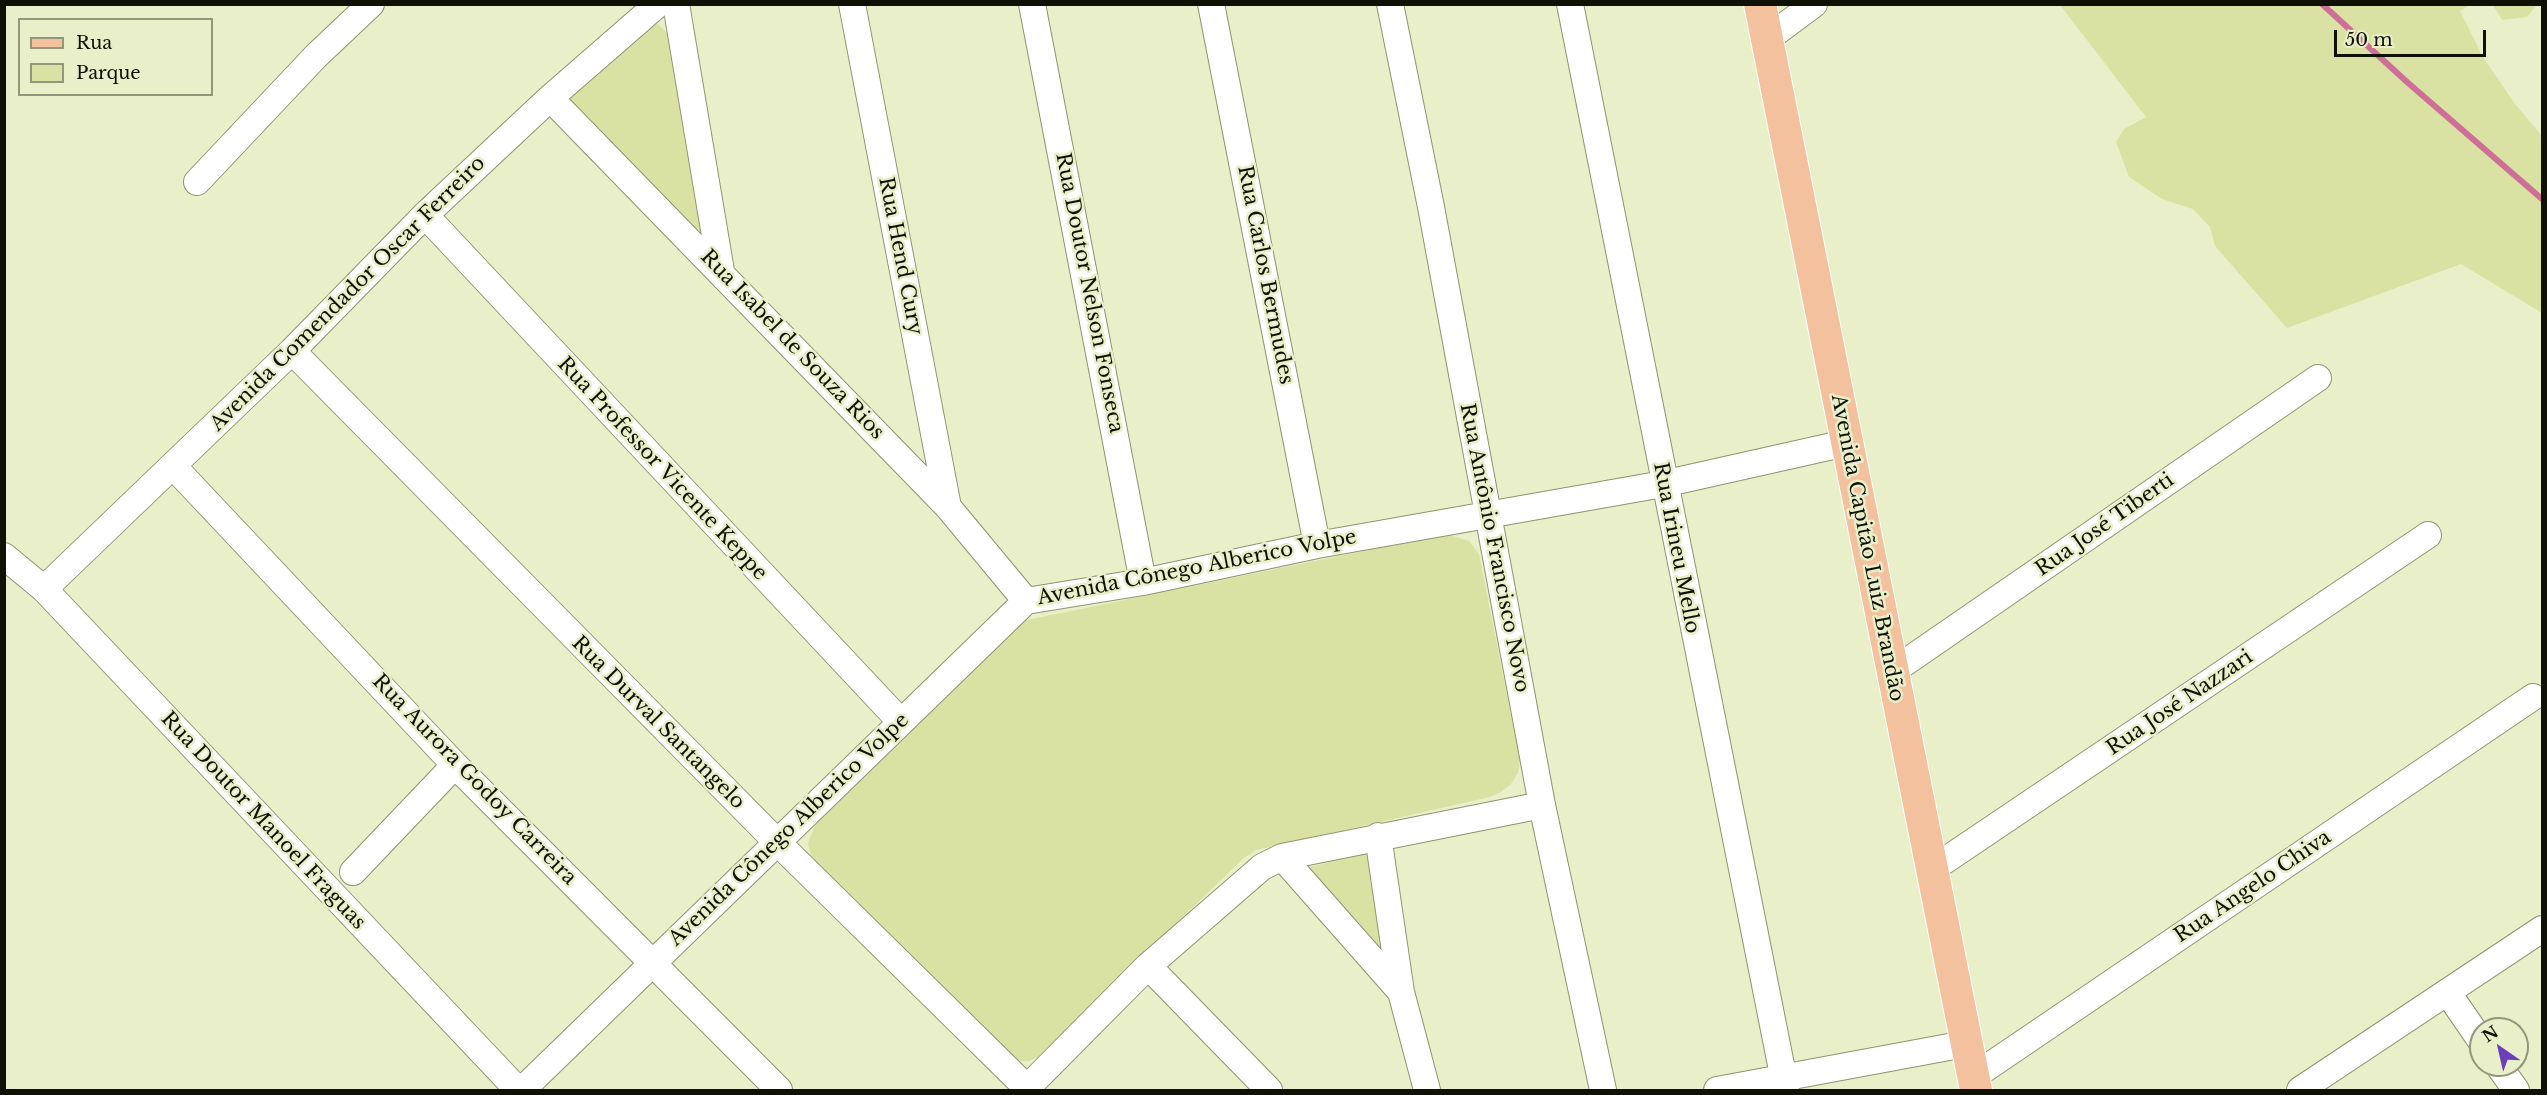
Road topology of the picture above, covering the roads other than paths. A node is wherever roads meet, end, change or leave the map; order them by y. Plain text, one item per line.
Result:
1 (371, 4) edge
2 (658, 4) edge
3 (676, 4) edge
4 (852, 4) edge
5 (1032, 4) edge
6 (1211, 4) edge
7 (1390, 4) edge
8 (1570, 4) edge
9 (1760, 4) edge
10 (1814, 4) edge
11 (1767, 39) junction
12 (550, 98) junction
13 (197, 182) dead end
14 (425, 215) junction
15 (721, 271) junction
16 (291, 351) junction
17 (2318, 378) dead end
18 (1846, 443) junction
19 (173, 466) junction
20 (1663, 483) junction
21 (948, 507) junction
22 (1488, 514) junction
23 (2428, 535) dead end
24 (1317, 545) junction
25 (4, 555) edge
26 (1143, 582) junction
27 (44, 589) junction
28 (1026, 601) junction
29 (1893, 671) junction
30 (2533, 697) dead end
31 (901, 722) junction
32 (455, 765) junction
33 (1542, 806) junction
34 (1378, 836) junction
35 (777, 842) junction
36 (1282, 856) junction
37 (1931, 870) junction
38 (353, 872) dead end
39 (2542, 929) edge
40 (653, 961) junction
41 (1148, 966) junction
42 (1401, 992) junction
43 (2448, 993) junction
44 (2469, 1024) edge
45 (1965, 1044) junction
46 (2507, 1077) edge
47 (1974, 1084) edge
48 (1785, 1085) edge
49 (1028, 1089) edge
50 (520, 1090) edge
51 (779, 1090) edge
52 (1269, 1090) edge
53 (1427, 1090) edge
54 (1604, 1090) edge
55 (1717, 1090) edge
56 (2300, 1090) edge
57 (2516, 1090) edge

1 - 13 street
2 - 12 street, Avenida Comendador Oscar Ferreiro
3 - 15 street
4 - 21 street, Rua Hend Cury
5 - 26 street, Rua Doutor Nelson Fonseca
6 - 24 street, Rua Carlos Bermudes
7 - 22 street, Rua Antônio Francisco Novo
8 - 20 street, Rua Irineu Mello
9 - 11 main road, Avenida Capitão Luiz Brandão
10 - 11 street
11 - 18 main road, Avenida Capitão Luiz Brandão
12 - 14 street, Avenida Comendador Oscar Ferreiro
12 - 15 street, Rua Isabel de Souza Rios
14 - 16 street, Avenida Comendador Oscar Ferreiro
14 - 31 street, Rua Professor Vicente Keppe
15 - 21 street, Rua Isabel de Souza Rios
16 - 19 street, Avenida Comendador Oscar Ferreiro
16 - 35 street, Rua Durval Santangelo
17 - 29 street, Rua José Tiberti
18 - 20 street, Avenida Cônego Alberico Volpe
18 - 29 main road, Avenida Capitão Luiz Brandão
19 - 27 street, Avenida Comendador Oscar Ferreiro
19 - 32 street, Rua Aurora Godoy Carreira
20 - 22 street, Avenida Cônego Alberico Volpe
20 - 48 street, Rua Irineu Mello
21 - 28 street, Rua Isabel de Souza Rios
22 - 24 street, Avenida Cônego Alberico Volpe
22 - 33 street, Rua Antônio Francisco Novo
23 - 37 street, Rua José Nazzari
24 - 26 street, Avenida Cônego Alberico Volpe
25 - 27 street, Rua Doutor Manoel Fraguas
26 - 28 street, Avenida Cônego Alberico Volpe
27 - 50 street, Rua Doutor Manoel Fraguas
28 - 31 street, Avenida Cônego Alberico Volpe
29 - 37 main road, Avenida Capitão Luiz Brandão
30 - 47 street, Rua Angelo Chiva
31 - 35 street, Avenida Cônego Alberico Volpe
32 - 38 street
32 - 40 street, Rua Aurora Godoy Carreira
33 - 34 street
33 - 54 street, Rua Antônio Francisco Novo
34 - 36 street
34 - 42 street
35 - 40 street, Avenida Cônego Alberico Volpe
35 - 49 street, Rua Durval Santangelo
36 - 41 street
36 - 42 street
37 - 45 main road, Avenida Capitão Luiz Brandão
39 - 43 street
40 - 50 street, Avenida Cônego Alberico Volpe
40 - 51 street, Rua Aurora Godoy Carreira
41 - 49 street
41 - 52 street
42 - 53 street
43 - 44 street
43 - 56 street
45 - 47 main road, Avenida Capitão Luiz Brandão
45 - 48 street
46 - 57 street
48 - 55 street

